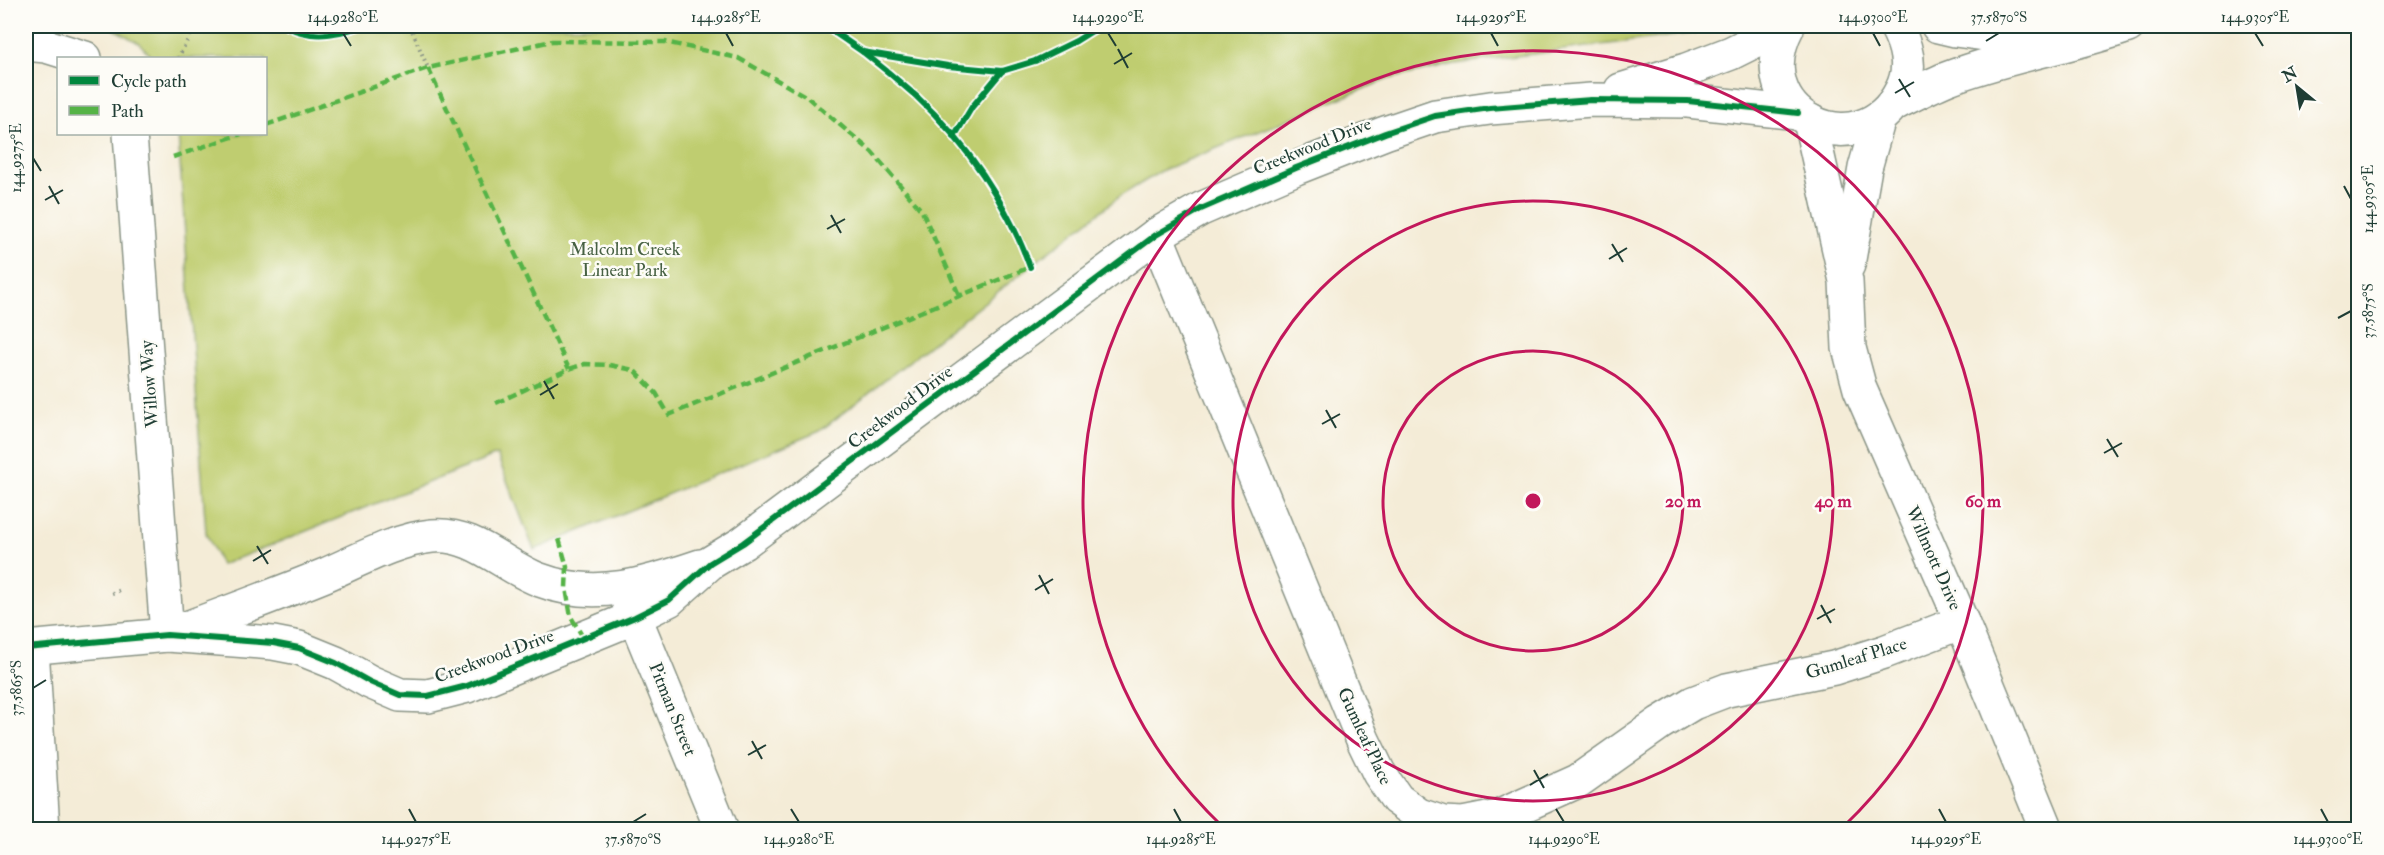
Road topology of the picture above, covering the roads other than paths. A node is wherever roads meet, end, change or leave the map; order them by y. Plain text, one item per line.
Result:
1 (1787, 26) edge
2 (1896, 26) edge
3 (1938, 26) edge
4 (2128, 26) edge
5 (26, 44) edge
6 (2062, 45) junction
7 (83, 57) edge
8 (1591, 100) junction
9 (1887, 110) junction
10 (1804, 117) junction
11 (130, 135) edge
12 (1156, 235) junction
13 (1846, 281) junction
14 (629, 603) junction
15 (1962, 622) junction
16 (167, 635) junction
17 (28, 647) edge
18 (1443, 826) edge
19 (44, 830) edge
20 (722, 830) edge
21 (2047, 830) edge

1 - 8 street, Creekwood Drive
1 - 10 street
2 - 9 street, Willmott Drive
3 - 6 street
4 - 6 street
5 - 7 street
6 - 9 street
8 - 10 street, Creekwood Drive
8 - 12 street, Creekwood Drive
9 - 10 street, Creekwood Drive
9 - 13 street, Willmott Drive
10 - 13 street, Willmott Drive
11 - 16 street, Willow Way
12 - 14 street, Creekwood Drive
12 - 18 street, Gumleaf Place
13 - 15 street, Willmott Drive
14 - 16 street, Creekwood Drive
14 - 16 street, Creekwood Drive
14 - 20 street, Pitman Street
15 - 18 street, Gumleaf Place
15 - 21 street, Willmott Drive
16 - 17 street, Creekwood Drive
17 - 19 street

